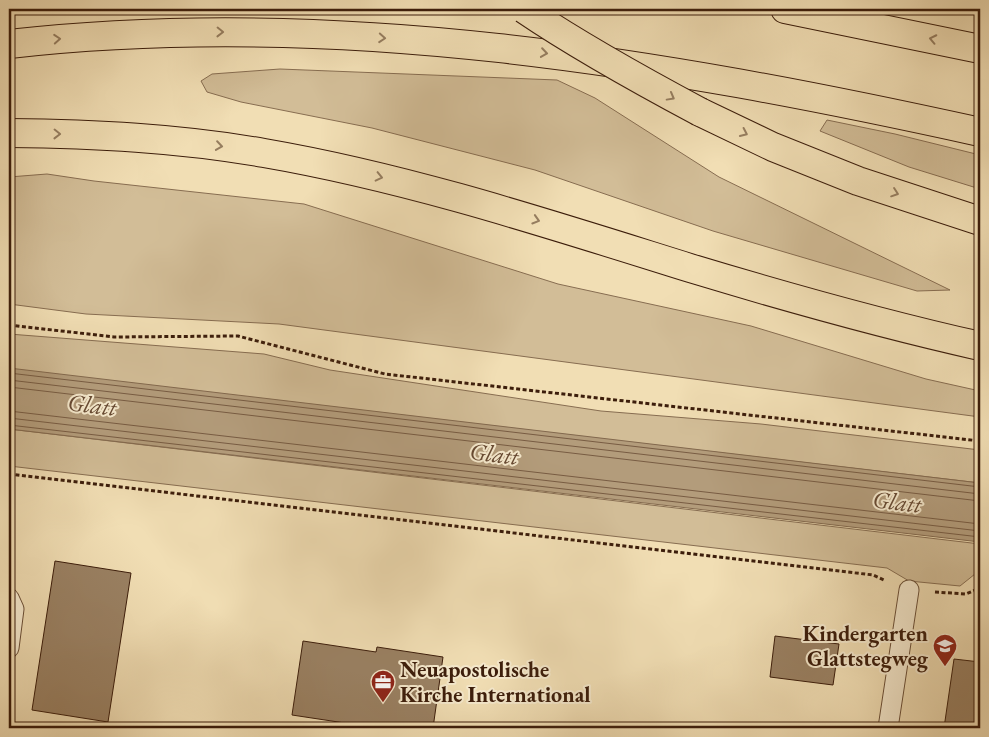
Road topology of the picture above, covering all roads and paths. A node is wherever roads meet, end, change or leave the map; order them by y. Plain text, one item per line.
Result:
1 (524, 9) edge
2 (784, 9) edge
3 (9, 44) edge
4 (980, 49) edge
5 (980, 132) edge
6 (9, 133) edge
7 (980, 221) edge
8 (9, 324) edge
9 (980, 346) edge
10 (980, 441) edge
11 (9, 474) edge
12 (873, 575) dead end
13 (980, 588) edge
14 (909, 590) joint
15 (9, 598) edge
16 (9, 648) edge
17 (888, 728) edge

1 -> 7 highway, bridge
4 -> 2 highway
3 -> 5 highway
6 -> 9 highway
8 - 10 path
11 - 12 path
13 - 14 path
14 - 17 lane
15 - 16 lane

